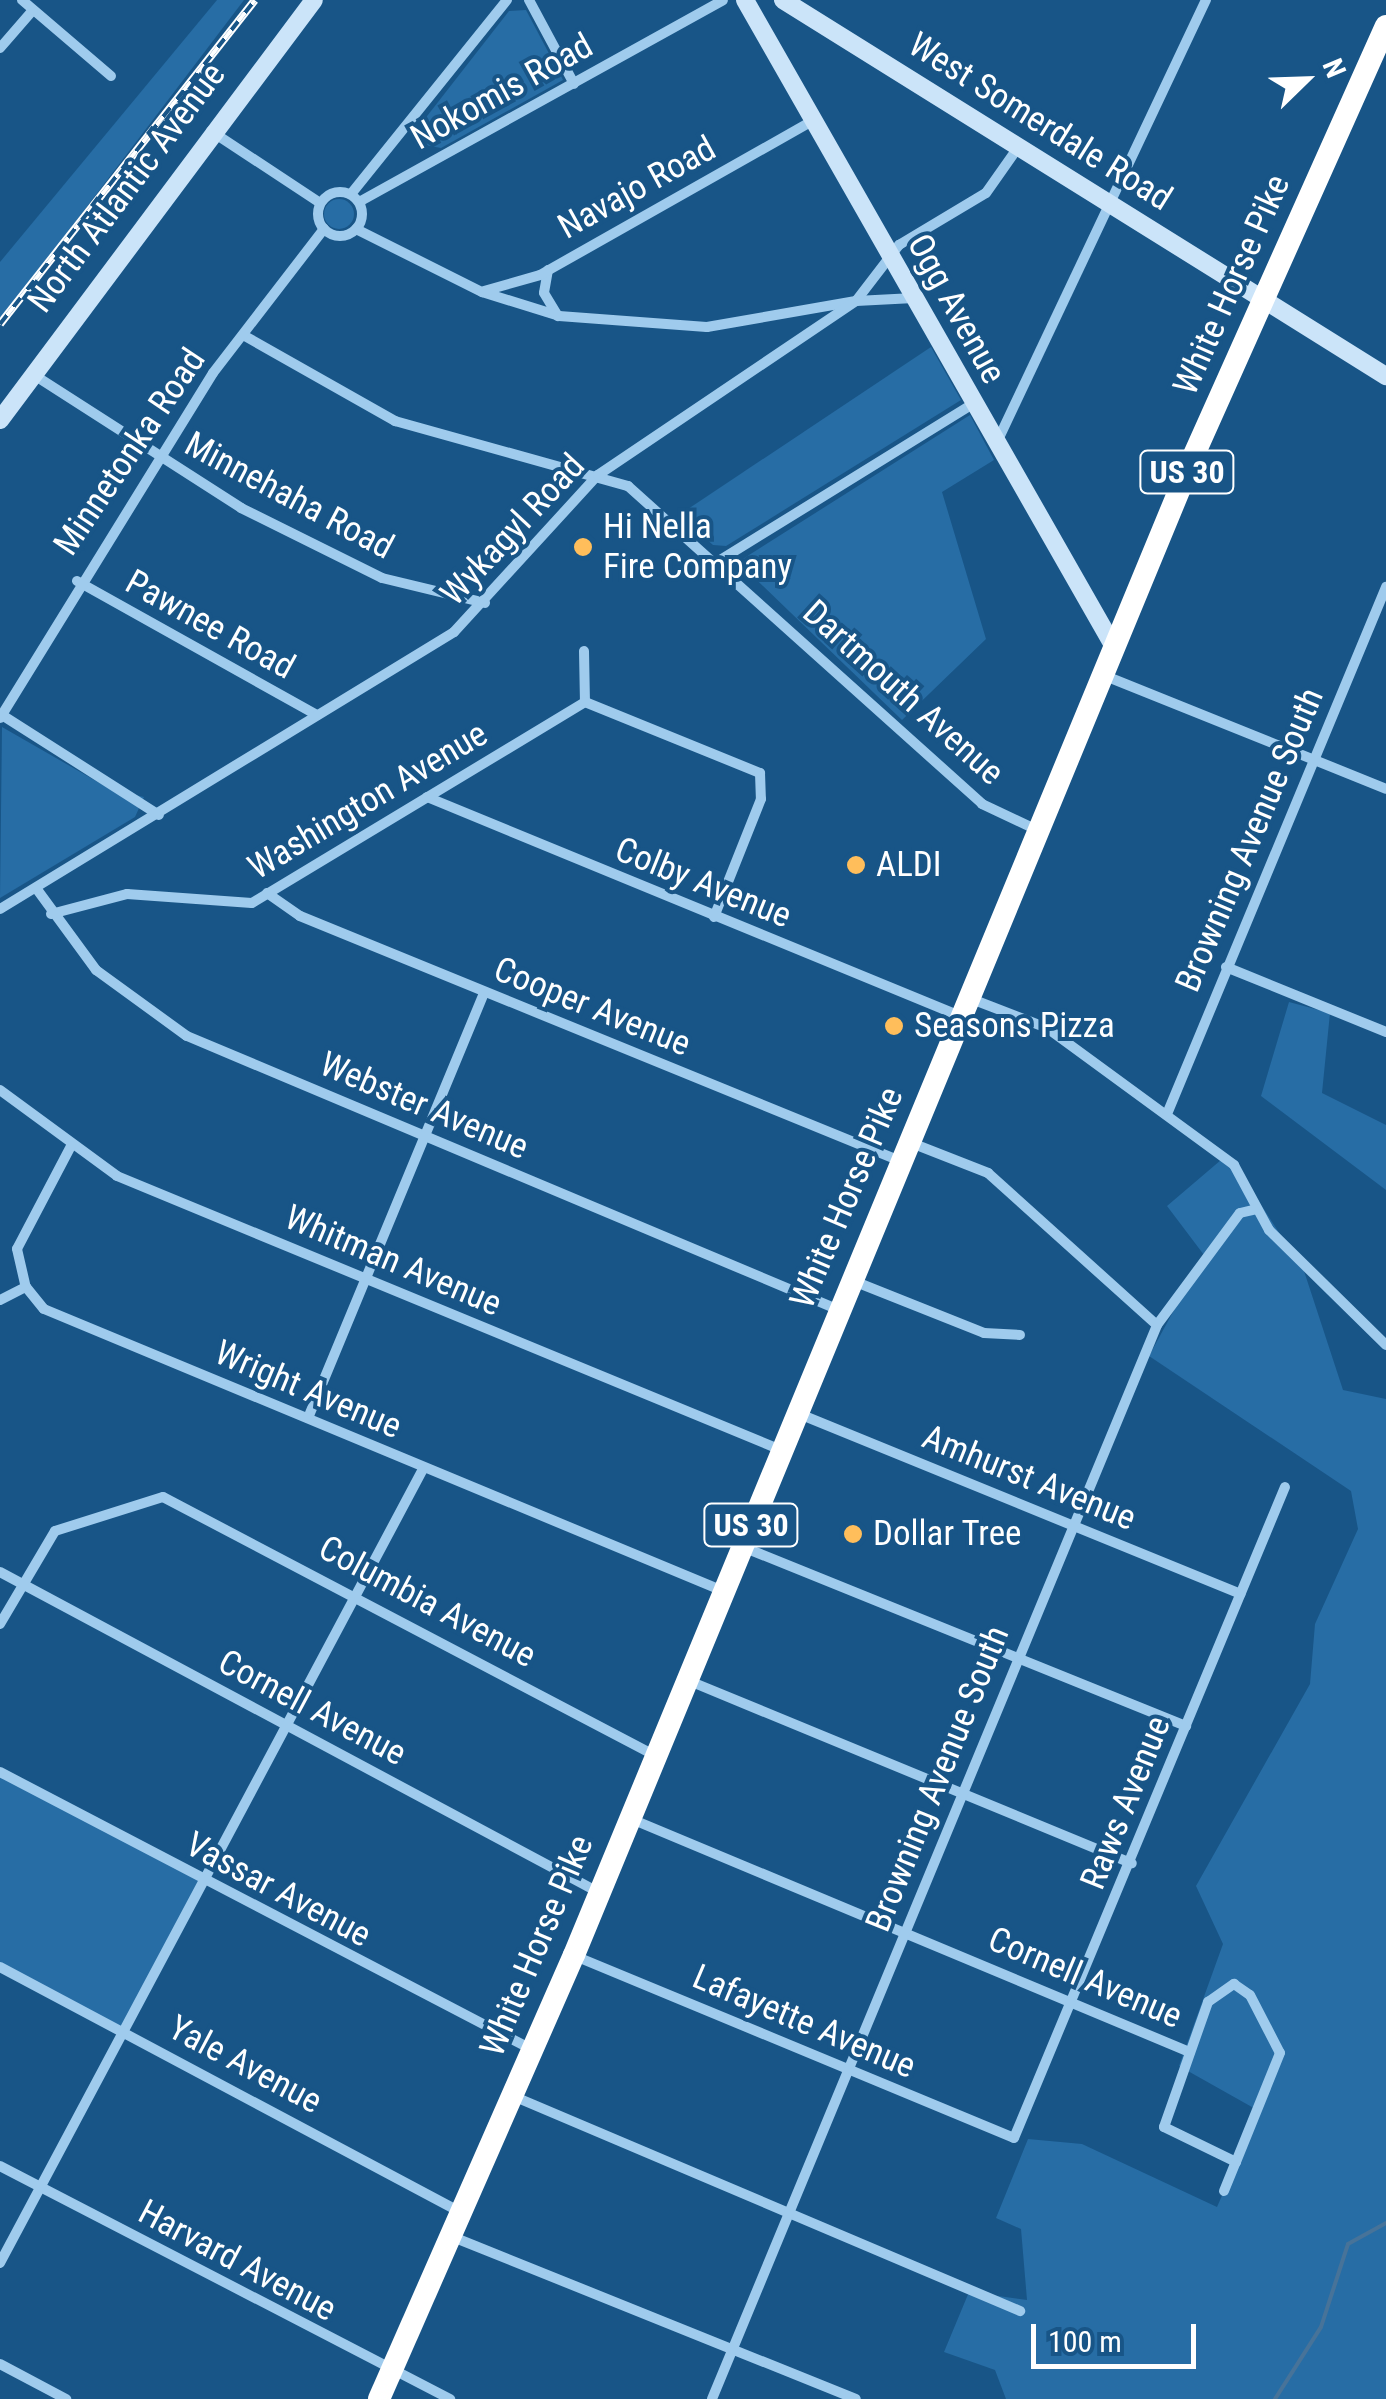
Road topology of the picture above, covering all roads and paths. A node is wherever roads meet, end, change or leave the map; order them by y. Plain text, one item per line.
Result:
1 (22, 0) edge
2 (314, 0) edge
3 (507, 0) edge
4 (528, 0) edge
5 (723, 0) edge
6 (746, 0) edge
7 (783, 0) edge
8 (1206, 0) edge
9 (33, 10) junction
10 (1386, 26) edge
11 (0, 48) edge
12 (110, 76) dead end
13 (574, 84) junction
14 (814, 120) junction
15 (210, 130) junction
16 (1019, 146) junction
17 (355, 198) junction
18 (320, 203) junction
19 (1112, 204) junction
20 (324, 229) junction
21 (356, 229) junction
22 (889, 255) junction
23 (548, 270) junction
24 (482, 292) junction
25 (914, 298) junction
26 (1264, 299) junction
27 (856, 301) junction
28 (559, 316) junction
29 (244, 335) junction
30 (31, 373) junction
31 (1386, 376) edge
32 (972, 404) junction
33 (0, 420) edge
34 (993, 447) junction
35 (157, 457) junction
36 (598, 475) junction
37 (717, 562) junction
38 (77, 582) junction
39 (1386, 587) edge
40 (485, 603) junction
41 (1114, 647) junction
42 (584, 651) dead end
43 (1102, 675) junction
44 (585, 702) junction
45 (2, 711) edge
46 (317, 715) junction
47 (1314, 759) junction
48 (1386, 789) edge
49 (427, 797) junction
50 (159, 815) junction
51 (1038, 830) junction
52 (36, 888) junction
53 (268, 894) junction
54 (0, 909) edge
55 (51, 914) junction
56 (714, 917) junction
57 (1226, 968) junction
58 (484, 994) junction
59 (964, 1007) junction
60 (1386, 1032) edge
61 (0, 1090) edge
62 (1167, 1114) junction
63 (426, 1136) junction
64 (71, 1146) junction
65 (905, 1152) junction
66 (1257, 1210) junction
67 (365, 1280) junction
68 (850, 1280) junction
69 (26, 1287) junction
70 (0, 1300) edge
71 (838, 1310) junction
72 (1156, 1325) junction
73 (1020, 1334) dead end
74 (1386, 1345) edge
75 (796, 1413) junction
76 (308, 1418) junction
77 (782, 1450) junction
78 (423, 1469) junction
79 (1285, 1487) dead end
80 (1072, 1525) junction
81 (742, 1546) junction
82 (0, 1572) edge
83 (22, 1584) junction
84 (723, 1590) junction
85 (1240, 1594) junction
86 (355, 1595) junction
87 (0, 1624) edge
88 (1016, 1659) junction
89 (686, 1680) junction
90 (286, 1725) junction
91 (1186, 1726) junction
92 (655, 1756) junction
93 (0, 1772) edge
94 (960, 1793) junction
95 (628, 1818) junction
96 (1132, 1863) junction
97 (204, 1881) junction
98 (599, 1892) junction
99 (907, 1933) junction
100 (574, 1956) junction
101 (0, 1967) edge
102 (1075, 2002) junction
103 (124, 2032) junction
104 (533, 2050) junction
105 (1187, 2051) junction
106 (846, 2071) junction
107 (512, 2096) junction
108 (1014, 2138) joint
109 (1236, 2162) junction
110 (0, 2166) edge
111 (41, 2188) junction
112 (1224, 2191) dead end
113 (463, 2213) junction
114 (787, 2214) junction
115 (452, 2238) junction
116 (0, 2263) edge
117 (1020, 2311) dead end
118 (733, 2350) junction
119 (0, 2364) edge
120 (391, 2375) junction
121 (66, 2399) edge
122 (379, 2399) edge
123 (450, 2399) edge
124 (712, 2399) edge
125 (856, 2399) edge

1 - 9 street
2 - 15 street, North Atlantic Avenue
3 - 17 street
4 - 13 street
5 - 13 street, Nokomis Road
6 - 14 street, Ogg Avenue
7 - 16 street, West Somerdale Road
8 - 19 street
9 - 11 street
9 - 12 street
10 - 26 highway, White Horse Pike / US 30
13 - 17 street, Nokomis Road
14 - 22 street, Ogg Avenue
14 - 23 street, Navajo Road
15 - 18 street
15 - 30 street, North Atlantic Avenue
16 - 19 street, West Somerdale Road
16 - 22 street
17 - 18 street, Nokomis Road
17 - 21 street
18 - 20 street
19 - 26 street, West Somerdale Road
19 - 34 street
20 - 21 street
20 - 29 street, Minnetonka Road
21 - 24 street
22 - 25 street, Ogg Avenue
22 - 27 street
23 - 24 street, Navajo Road
23 - 28 street
24 - 28 street
25 - 27 street
25 - 32 street, Ogg Avenue
26 - 31 street, West Somerdale Road
26 - 41 highway, White Horse Pike / US 30
27 - 28 street
27 - 36 street, Wykagyl Road
29 - 35 street, Minnetonka Road
29 - 36 street, Dartmouth Avenue
30 - 33 street, North Atlantic Avenue
30 - 35 street, Minnehaha Road
32 - 34 street, Ogg Avenue
32 - 37 street
34 - 41 street, Ogg Avenue
35 - 38 street, Minnetonka Road
35 - 40 street, Minnehaha Road
36 - 37 street, Dartmouth Avenue
36 - 40 street, Wykagyl Road
37 - 51 street, Dartmouth Avenue
38 - 45 street, Minnetonka Road
38 - 46 street, Pawnee Road
39 - 47 street, Browning Avenue South
40 - 46 street, Wykagyl Road
41 - 43 highway, White Horse Pike / US 30
42 - 44 street
43 - 47 street
43 - 51 highway, White Horse Pike / US 30
44 - 49 street, Washington Avenue
44 - 56 street
45 - 50 street
46 - 50 street, Wykagyl Road
47 - 48 street
47 - 57 street, Browning Avenue South
49 - 53 street, Washington Avenue
49 - 56 street, Colby Avenue
50 - 52 street, Wykagyl Road
51 - 59 highway, White Horse Pike / US 30
52 - 54 street, Wykagyl Road
52 - 55 street, Webster Avenue
53 - 55 street, Washington Avenue
53 - 58 street, Cooper Avenue
55 - 63 street, Webster Avenue
56 - 59 street, Colby Avenue
57 - 60 street
57 - 62 street, Browning Avenue South
58 - 63 street
58 - 65 street, Cooper Avenue
59 - 62 street, Colby Avenue
59 - 65 highway, White Horse Pike / US 30
61 - 64 street, Whitman Avenue
62 - 66 street, Colby Avenue
63 - 67 street
63 - 71 street, Webster Avenue
64 - 67 street, Whitman Avenue
64 - 69 street
65 - 68 highway, White Horse Pike / US 30
65 - 72 street, Cooper Avenue
66 - 72 street, Browning Avenue South
66 - 74 street, Colby Avenue
67 - 76 street
67 - 77 street, Whitman Avenue
68 - 71 highway, White Horse Pike / US 30
68 - 73 street
69 - 70 street
69 - 76 street, Wright Avenue
71 - 75 highway, White Horse Pike / US 30
72 - 80 street, Browning Avenue South
75 - 77 highway, White Horse Pike / US 30
75 - 80 street, Amhurst Avenue
76 - 78 street, Wright Avenue
77 - 81 highway, White Horse Pike / US 30
78 - 84 street, Wright Avenue
78 - 86 street
79 - 85 street, Raws Avenue
80 - 85 street, Amhurst Avenue
80 - 88 street, Browning Avenue South
81 - 84 highway, White Horse Pike / US 30
81 - 88 street
82 - 83 street, Cornell Avenue
83 - 86 street, Columbia Avenue
83 - 87 street
83 - 90 street, Cornell Avenue
84 - 89 highway, White Horse Pike / US 30
85 - 91 street, Raws Avenue
86 - 90 street
86 - 92 street, Columbia Avenue
88 - 91 street
88 - 94 street, Browning Avenue South
89 - 92 highway, White Horse Pike / US 30
89 - 94 street
90 - 97 street
90 - 98 street, Cornell Avenue
91 - 96 street, Raws Avenue
92 - 95 highway, White Horse Pike / US 30
93 - 97 street, Vassar Avenue
94 - 96 street
94 - 99 street, Browning Avenue South
95 - 98 highway, White Horse Pike / US 30
95 - 99 street, Cornell Avenue
96 - 102 street, Raws Avenue
97 - 103 street
97 - 104 street, Vassar Avenue
98 - 100 highway, White Horse Pike / US 30
99 - 102 street, Cornell Avenue
99 - 106 street, Browning Avenue South
100 - 104 highway, White Horse Pike / US 30
100 - 106 street, Lafayette Avenue
101 - 103 street, Yale Avenue
102 - 105 street, Cornell Avenue
102 - 108 street, Raws Avenue
103 - 111 street
103 - 113 street, Yale Avenue
104 - 107 highway, White Horse Pike / US 30
105 - 109 street
105 - 109 street
106 - 108 street, Lafayette Avenue
106 - 114 street, Browning Avenue South
107 - 113 highway, White Horse Pike / US 30
107 - 114 street
109 - 112 street
110 - 111 street, Harvard Avenue
111 - 116 street
111 - 120 street, Harvard Avenue
113 - 115 highway, White Horse Pike / US 30
114 - 117 street
114 - 118 street, Browning Avenue South
115 - 118 street
115 - 120 highway, White Horse Pike / US 30
118 - 124 street, Browning Avenue South
118 - 125 street
119 - 121 street
120 - 122 highway, White Horse Pike / US 30
120 - 123 street, Harvard Avenue

